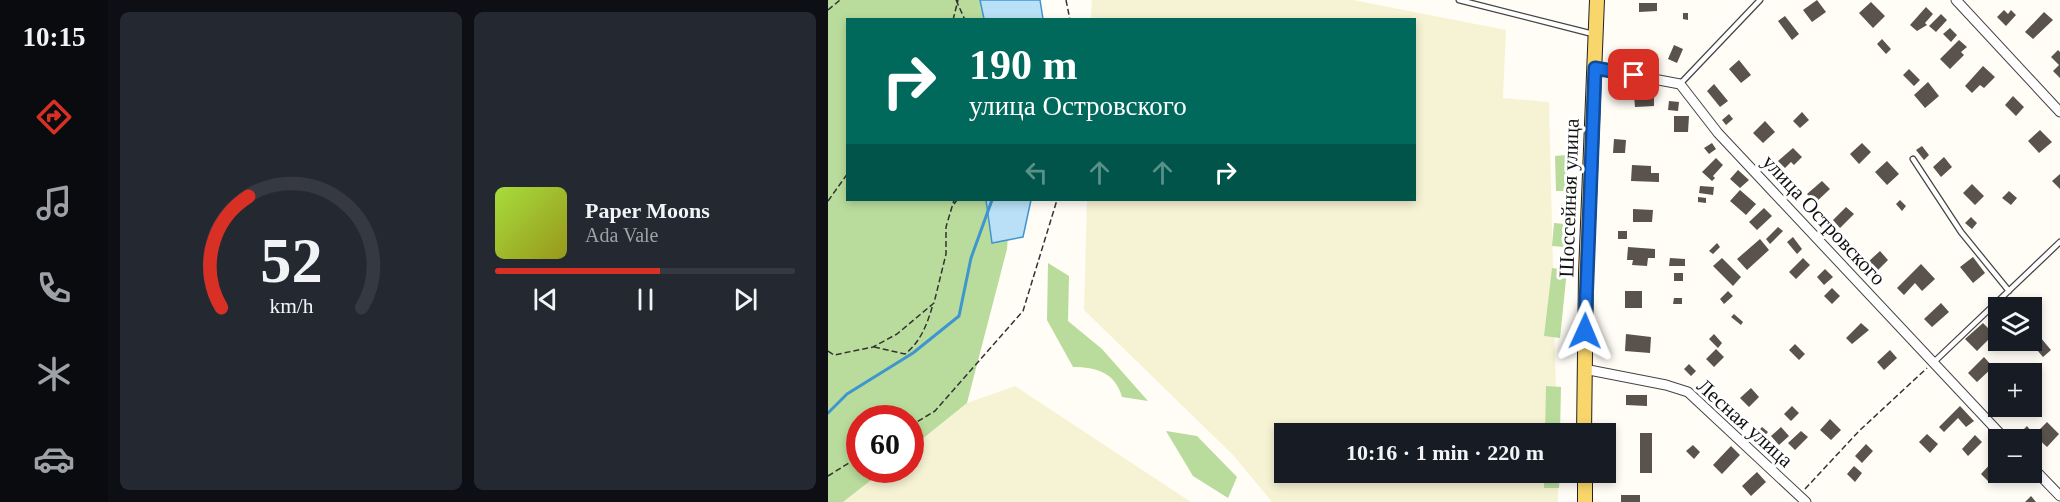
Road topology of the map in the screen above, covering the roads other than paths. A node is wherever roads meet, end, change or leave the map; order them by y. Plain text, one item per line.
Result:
1 (1459, 0) edge
2 (1597, 0) edge
3 (1760, 0) edge
4 (1956, 0) edge
5 (1596, 34) junction
6 (1595, 68) junction
7 (1680, 84) junction
8 (2060, 112) edge
9 (1913, 159) dead end
10 (2060, 242) edge
11 (2009, 291) junction
12 (1933, 363) junction
13 (1584, 369) junction
14 (1584, 423) edge
15 (1996, 429) edge
16 (2042, 477) edge
17 (1585, 483) edge
18 (2060, 496) edge
19 (1802, 498) edge
20 (1585, 502) edge

1 - 5 lane
2 - 5 main road, Шоссейная улица
3 - 7 lane
4 - 8 street
5 - 6 main road, Шоссейная улица
6 - 7 street
6 - 13 main road, Шоссейная улица
7 - 12 street, улица Островского
9 - 11 lane
10 - 11 lane
11 - 12 lane
12 - 15 street, улица Островского
13 - 14 main road, Шоссейная улица
13 - 19 street, Лесная улица
16 - 18 street
17 - 20 main road

